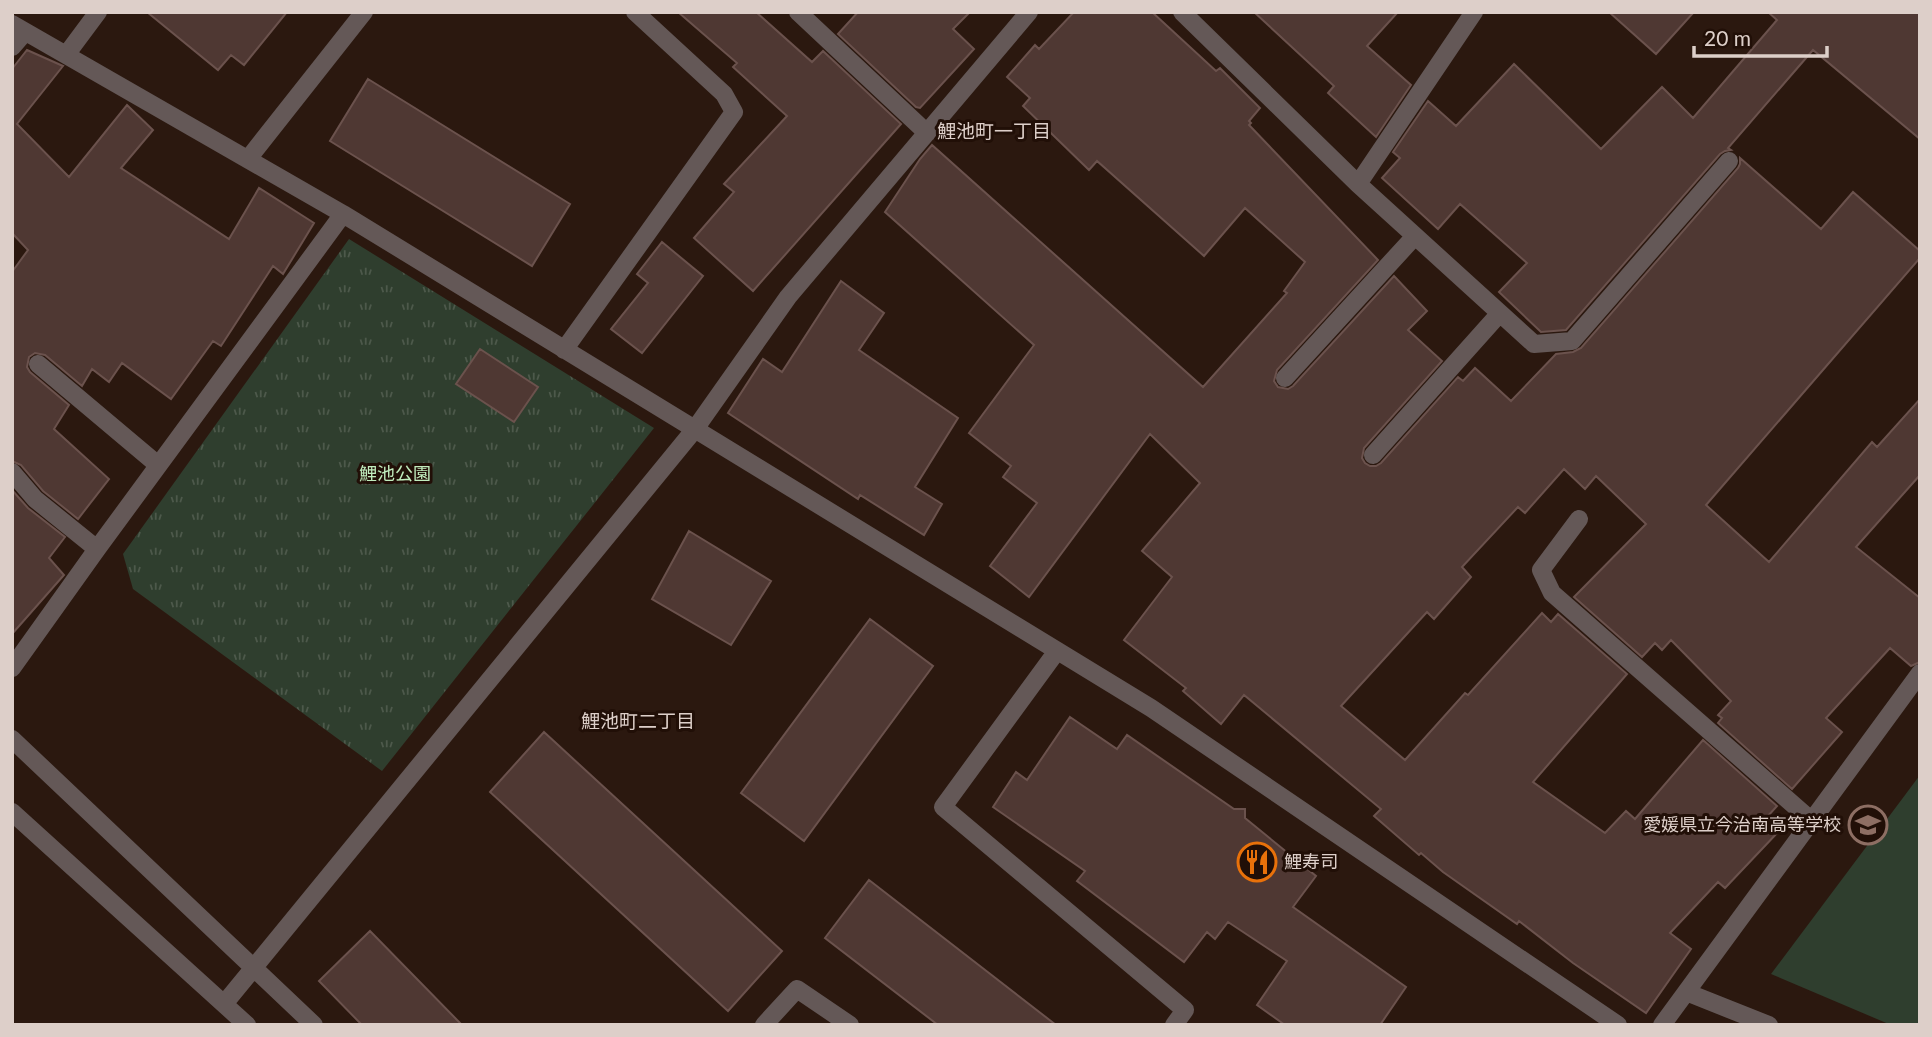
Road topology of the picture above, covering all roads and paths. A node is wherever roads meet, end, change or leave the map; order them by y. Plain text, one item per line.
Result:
1 (98, 12) edge
2 (364, 12) edge
3 (635, 12) edge
4 (798, 12) edge
5 (1029, 12) edge
6 (1182, 12) edge
7 (1474, 12) edge
8 (19, 28) edge
9 (12, 47) edge
10 (66, 55) junction
11 (927, 134) junction
12 (248, 159) junction
13 (1730, 162) dead end
14 (1358, 184) junction
15 (343, 214) junction
16 (1415, 236) junction
17 (1500, 313) junction
18 (564, 350) junction
19 (38, 365) dead end
20 (1285, 378) dead end
21 (695, 429) junction
22 (1373, 455) dead end
23 (158, 465) junction
24 (12, 472) edge
25 (1579, 519) dead end
26 (97, 549) junction
27 (1057, 651) junction
28 (12, 668) edge
29 (1920, 673) edge
30 (12, 739) edge
31 (12, 812) edge
32 (1812, 821) junction
33 (253, 968) junction
34 (1686, 992) junction
35 (224, 1004) junction
36 (247, 1025) edge
37 (314, 1025) edge
38 (764, 1025) edge
39 (850, 1025) edge
40 (1174, 1025) edge
41 (1618, 1025) edge
42 (1662, 1025) edge
43 (1769, 1025) edge

1 - 10 street
2 - 12 street
3 - 18 street
4 - 11 street
5 - 11 street
6 - 14 street
7 - 14 street
8 - 9 street
8 - 10 street
10 - 12 street
11 - 21 street
12 - 15 street
13 - 17 street
14 - 16 street
15 - 18 street
15 - 23 street
16 - 17 street
16 - 20 street
17 - 22 street
18 - 21 street
19 - 23 street
21 - 27 street
21 - 33 street
23 - 26 street
24 - 26 street
25 - 32 street
26 - 28 street
27 - 40 street
27 - 41 street
29 - 32 street
30 - 33 street
31 - 35 street
32 - 34 street
33 - 35 street
33 - 37 street
34 - 42 street
34 - 43 street
35 - 36 street
38 - 39 street

